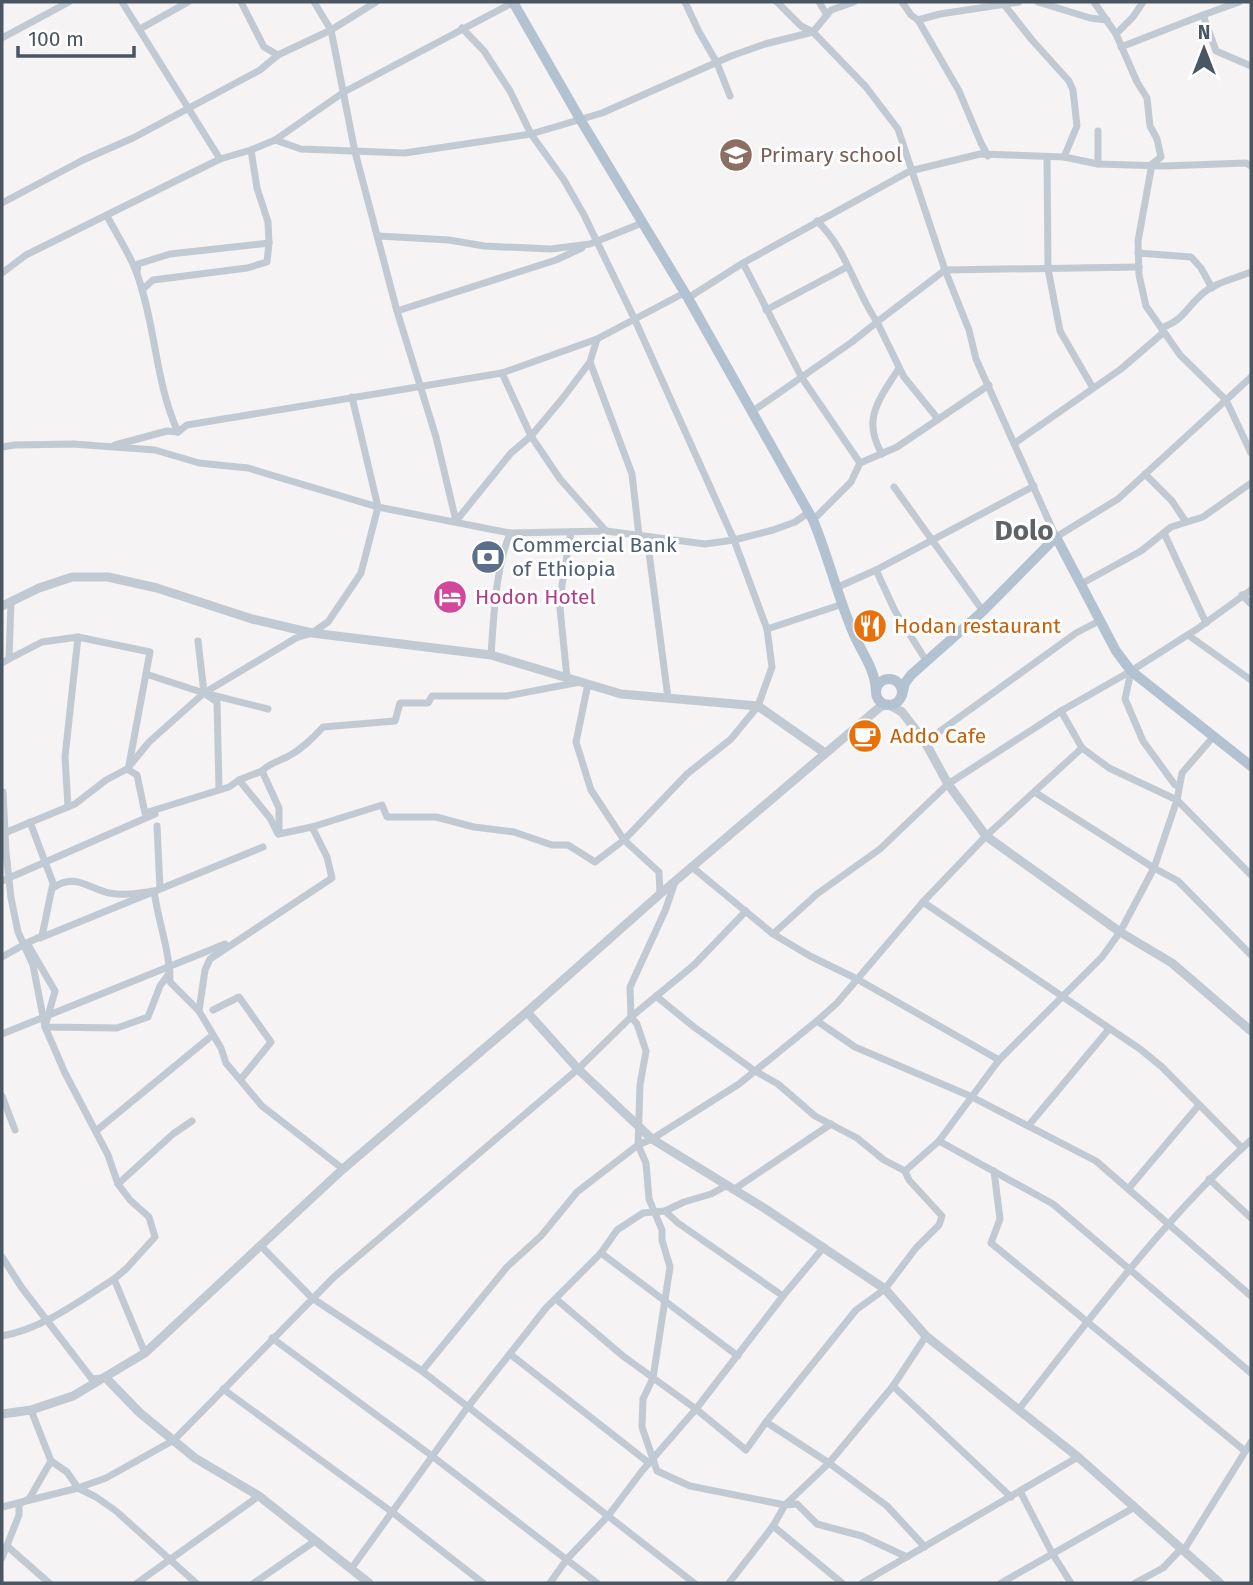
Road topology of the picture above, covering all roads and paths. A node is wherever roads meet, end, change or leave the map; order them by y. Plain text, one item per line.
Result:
1 (69, 2) edge
2 (122, 2) edge
3 (188, 2) edge
4 (242, 2) edge
5 (314, 2) edge
6 (376, 2) edge
7 (514, 2) edge
8 (685, 2) edge
9 (777, 2) edge
10 (819, 2) edge
11 (853, 2) edge
12 (902, 2) edge
13 (1019, 2) edge
14 (1038, 2) edge
15 (1094, 2) edge
16 (1143, 2) edge
17 (1239, 2) edge
18 (1003, 3) edge
19 (827, 15) junction
20 (1203, 15) junction
21 (918, 20) junction
22 (1107, 20) junction
23 (462, 28) junction
24 (140, 29) junction
25 (331, 30) junction
26 (813, 32) junction
27 (1116, 34) junction
28 (2, 38) edge
29 (1121, 47) junction
30 (278, 55) junction
31 (717, 63) junction
32 (1251, 66) edge
33 (344, 92) junction
34 (730, 96) dead end
35 (190, 108) junction
36 (580, 119) junction
37 (1098, 131) dead end
38 (531, 134) junction
39 (275, 140) junction
40 (251, 150) junction
41 (355, 152) junction
42 (988, 156) junction
43 (1047, 157) junction
44 (1064, 157) junction
45 (220, 159) junction
46 (1250, 163) edge
47 (1098, 164) junction
48 (1152, 164) junction
49 (910, 171) junction
50 (2, 203) edge
51 (107, 216) junction
52 (817, 221) junction
53 (642, 223) junction
54 (379, 236) junction
55 (268, 243) junction
56 (593, 243) junction
57 (1138, 253) junction
58 (743, 263) junction
59 (847, 267) junction
60 (1139, 267) junction
61 (1048, 269) junction
62 (945, 270) junction
63 (137, 272) junction
64 (1251, 272) edge
65 (2, 273) edge
66 (1212, 288) junction
67 (142, 290) junction
68 (686, 295) junction
69 (766, 310) junction
70 (397, 311) junction
71 (634, 318) junction
72 (877, 322) junction
73 (1162, 330) junction
74 (597, 338) junction
75 (590, 362) junction
76 (899, 368) junction
77 (502, 373) junction
78 (1251, 377) edge
79 (802, 378) junction
80 (989, 385) junction
81 (419, 386) junction
82 (1094, 388) junction
83 (352, 397) junction
84 (1226, 400) junction
85 (753, 411) junction
86 (938, 419) junction
87 (178, 432) junction
88 (531, 436) junction
89 (1015, 443) junction
90 (2, 447) edge
91 (107, 447) junction
92 (1251, 453) edge
93 (881, 454) junction
94 (860, 463) junction
95 (1145, 474) junction
96 (1251, 483) edge
97 (1034, 486) junction
98 (894, 488) dead end
99 (378, 507) junction
100 (811, 517) junction
101 (456, 521) junction
102 (1186, 522) junction
103 (606, 531) junction
104 (572, 532) junction
105 (510, 533) junction
106 (1164, 533) junction
107 (643, 537) junction
108 (1056, 537) junction
109 (734, 540) junction
110 (933, 540) junction
111 (876, 570) junction
112 (1081, 584) junction
113 (838, 587) junction
114 (1251, 590) edge
115 (1242, 595) junction
116 (6, 604) edge
117 (843, 604) junction
118 (1251, 604) edge
119 (983, 611) junction
120 (1101, 620) junction
121 (1206, 623) junction
122 (767, 629) junction
123 (312, 633) junction
124 (1188, 635) junction
125 (78, 637) junction
126 (198, 641) dead end
127 (491, 656) junction
128 (5, 661) edge
129 (869, 662) junction
130 (927, 662) junction
131 (1131, 671) junction
132 (146, 674) junction
133 (911, 675) junction
134 (567, 678) junction
135 (892, 679) junction
136 (1251, 680) edge
137 (584, 683) junction
138 (876, 691) junction
139 (204, 693) junction
140 (902, 695) junction
141 (668, 698) junction
142 (888, 704) junction
143 (758, 706) junction
144 (268, 709) dead end
145 (1061, 711) junction
146 (902, 712) junction
147 (870, 713) junction
148 (1214, 736) junction
149 (925, 742) junction
150 (1082, 748) junction
151 (825, 753) junction
152 (1251, 766) edge
153 (128, 768) junction
154 (262, 771) junction
155 (239, 780) junction
156 (948, 784) junction
157 (1178, 786) junction
158 (219, 789) junction
159 (3, 792) edge
160 (1035, 793) junction
161 (1177, 800) junction
162 (175, 805) junction
163 (68, 807) junction
164 (30, 822) junction
165 (157, 826) dead end
166 (312, 827) junction
167 (2, 834) edge
168 (279, 834) junction
169 (986, 836) junction
170 (624, 840) junction
171 (263, 847) dead end
172 (692, 867) junction
173 (1154, 868) junction
174 (1251, 874) edge
175 (2, 881) edge
176 (676, 881) junction
177 (53, 883) junction
178 (160, 889) junction
179 (660, 894) junction
180 (923, 902) junction
181 (746, 911) junction
182 (1120, 932) junction
183 (773, 934) junction
184 (244, 936) junction
185 (27, 943) junction
186 (1251, 956) edge
187 (2, 957) edge
188 (170, 972) junction
189 (857, 979) junction
190 (656, 996) junction
191 (1064, 996) junction
192 (212, 1010) dead end
193 (199, 1011) junction
194 (527, 1013) junction
195 (631, 1017) junction
196 (817, 1021) junction
197 (46, 1027) junction
198 (1109, 1028) junction
199 (1251, 1031) edge
200 (2, 1034) edge
201 (209, 1038) dead end
202 (999, 1060) junction
203 (578, 1069) junction
204 (755, 1071) junction
205 (241, 1079) junction
206 (2, 1096) edge
207 (971, 1096) junction
208 (1199, 1105) junction
209 (192, 1121) dead end
210 (831, 1124) junction
211 (1029, 1125) junction
212 (637, 1126) junction
213 (15, 1130) dead end
214 (96, 1130) junction
215 (652, 1139) junction
216 (1251, 1140) edge
217 (939, 1141) junction
218 (638, 1145) junction
219 (1242, 1148) junction
220 (343, 1169) junction
221 (905, 1171) junction
222 (994, 1171) junction
223 (1209, 1179) junction
224 (118, 1184) junction
225 (730, 1188) junction
226 (1129, 1188) junction
227 (655, 1211) junction
228 (665, 1211) junction
229 (1251, 1218) edge
230 (1168, 1225) junction
231 (260, 1245) junction
232 (824, 1247) junction
233 (601, 1254) junction
234 (2, 1257) edge
235 (1129, 1270) junction
236 (114, 1279) junction
237 (885, 1289) junction
238 (783, 1296) junction
239 (1251, 1296) edge
240 (312, 1298) junction
241 (556, 1299) junction
242 (665, 1302) junction
243 (47, 1320) junction
244 (1088, 1322) junction
245 (2, 1336) edge
246 (926, 1336) junction
247 (272, 1338) junction
248 (145, 1353) junction
249 (510, 1354) junction
250 (738, 1356) junction
251 (422, 1371) junction
252 (1251, 1373) edge
253 (106, 1378) junction
254 (653, 1378) junction
255 (893, 1386) junction
256 (223, 1389) junction
257 (467, 1408) junction
258 (696, 1409) junction
259 (1019, 1409) junction
260 (31, 1410) junction
261 (2, 1414) edge
262 (766, 1422) junction
263 (174, 1440) junction
264 (1251, 1443) edge
265 (1245, 1451) junction
266 (432, 1456) junction
267 (1078, 1457) junction
268 (651, 1460) junction
269 (51, 1461) junction
270 (829, 1463) junction
271 (78, 1488) junction
272 (1020, 1491) junction
273 (259, 1496) junction
274 (1011, 1497) junction
275 (19, 1504) junction
276 (785, 1506) junction
277 (2, 1507) edge
278 (1135, 1507) junction
279 (392, 1512) junction
280 (608, 1516) junction
281 (773, 1526) junction
282 (316, 1541) junction
283 (7, 1546) junction
284 (925, 1546) junction
285 (1184, 1550) junction
286 (1052, 1553) junction
287 (907, 1557) junction
288 (2, 1558) edge
289 (567, 1559) junction
290 (169, 1560) junction
291 (351, 1569) junction
292 (49, 1583) edge
293 (137, 1583) edge
294 (196, 1583) edge
295 (254, 1583) edge
296 (369, 1583) edge
297 (483, 1583) edge
298 (550, 1583) edge
299 (597, 1583) edge
300 (694, 1583) edge
301 (729, 1583) edge
302 (842, 1583) edge
303 (862, 1583) edge
304 (1001, 1583) edge
305 (1071, 1583) edge
306 (1135, 1583) edge
307 (1220, 1583) edge

1 - 28 street
2 - 24 street
3 - 24 street
4 - 30 street
5 - 25 street
6 - 25 street
7 - 23 street
7 - 36 main road
8 - 31 street
9 - 26 street
10 - 19 street
11 - 19 street
12 - 21 street
13 - 18 street
14 - 22 street
15 - 22 street
16 - 27 street
17 - 20 street
18 - 21 street
18 - 44 street
19 - 26 street
20 - 29 street
20 - 32 street
21 - 42 street
22 - 27 street
23 - 33 street
23 - 38 street
24 - 35 street
25 - 30 street
25 - 33 street
26 - 31 street
26 - 49 street
27 - 29 street
29 - 48 street
30 - 35 street
31 - 34 street
31 - 36 street
33 - 39 street
33 - 41 street
35 - 45 street
35 - 50 street
36 - 38 street
36 - 53 main road
37 - 47 street
38 - 41 street
38 - 56 street
39 - 40 street
39 - 41 street
40 - 45 street
40 - 55 street
41 - 54 street
42 - 43 street
42 - 49 street
43 - 44 street
43 - 61 street
44 - 47 street
45 - 51 street
46 - 48 street
47 - 48 street
48 - 57 street
49 - 52 street
49 - 62 street
51 - 63 street
51 - 65 street
52 - 58 street
52 - 59 street
53 - 56 street
53 - 68 main road
54 - 56 street
54 - 70 street
55 - 63 street
55 - 67 street
56 - 70 street
56 - 71 street
57 - 60 street
57 - 66 street
58 - 68 street
58 - 69 street
59 - 69 street
59 - 72 street
60 - 61 street
60 - 73 street
61 - 62 street
61 - 82 street
62 - 72 street
62 - 80 street
63 - 67 street
64 - 66 street
66 - 73 street
67 - 87 street
68 - 71 street
68 - 85 main road
69 - 79 street
70 - 81 street
71 - 74 street
71 - 109 street
72 - 76 street
72 - 79 street
73 - 82 street
73 - 84 street
74 - 75 street
74 - 77 street
75 - 88 street
75 - 107 street
76 - 86 street
76 - 93 street
77 - 81 street
77 - 88 street
78 - 84 street
79 - 85 street
79 - 94 street
80 - 86 street
80 - 89 street
81 - 83 street
81 - 101 street
82 - 89 street
83 - 87 street
83 - 99 street
84 - 92 street
84 - 95 street
85 - 100 main road
86 - 93 street
87 - 91 street
88 - 101 street
88 - 103 street
89 - 97 street
90 - 91 street
91 - 99 street
93 - 94 street
94 - 100 street
95 - 102 street
95 - 108 street
96 - 102 street
97 - 108 street
97 - 110 street
98 - 110 street
99 - 101 street
99 - 123 street
100 - 109 street
100 - 113 main road
101 - 105 street
102 - 106 street
103 - 104 street
103 - 107 street
104 - 105 street
104 - 134 street
105 - 127 street
106 - 112 street
106 - 121 street
107 - 109 street
107 - 141 street
108 - 112 main road
108 - 119 main road
109 - 122 street
110 - 111 street
110 - 119 street
111 - 113 street
111 - 130 street
112 - 120 main road
113 - 117 main road
114 - 115 street
115 - 118 street
115 - 121 street
116 - 123 street
116 - 128 street
117 - 122 street
117 - 129 main road
119 - 130 main road
120 - 131 main road
120 - 149 street
121 - 124 street
122 - 143 street
123 - 127 street
123 - 139 street
124 - 131 street
124 - 136 street
125 - 128 street
125 - 132 street
125 - 163 street
126 - 139 street
127 - 134 street
129 - 135 main road
129 - 138 main road
130 - 133 main road
131 - 145 street
131 - 148 main road
131 - 157 street
132 - 139 street
132 - 153 street
133 - 135 main road
133 - 140 main road
134 - 137 street
135 - 138 main road
135 - 140 main road
137 - 141 street
137 - 154 street
137 - 170 street
138 - 142 main road
138 - 147 street
139 - 144 street
139 - 153 street
139 - 158 street
140 - 142 main road
140 - 146 street
141 - 143 street
142 - 146 street
142 - 147 street
143 - 151 street
143 - 170 street
145 - 150 street
145 - 156 street
146 - 149 street
147 - 151 street
148 - 152 main road
148 - 157 street
149 - 156 street
150 - 160 street
150 - 161 street
151 - 172 street
153 - 162 street
153 - 163 street
154 - 155 street
154 - 168 street
155 - 158 street
155 - 168 street
156 - 169 street
156 - 183 street
157 - 161 street
158 - 162 street
159 - 197 street
160 - 169 street
160 - 173 street
161 - 173 street
161 - 174 street
162 - 175 street
163 - 164 street
164 - 167 street
164 - 177 street
165 - 178 street
166 - 168 street
166 - 170 street
166 - 184 street
169 - 180 street
169 - 182 street
170 - 179 street
171 - 178 street
172 - 176 street
172 - 181 street
173 - 182 street
173 - 186 street
176 - 179 street
176 - 195 street
177 - 185 street
177 - 188 street
178 - 185 street
179 - 194 street
180 - 189 street
180 - 191 street
181 - 183 street
181 - 190 street
182 - 191 street
182 - 199 street
183 - 189 street
184 - 193 street
184 - 200 street
185 - 187 street
185 - 197 street
188 - 193 street
188 - 197 street
189 - 196 street
189 - 202 street
190 - 195 street
190 - 204 street
191 - 198 street
191 - 202 street
192 - 205 street
193 - 205 street
194 - 203 street
194 - 220 street
195 - 203 street
195 - 212 street
196 - 204 street
196 - 207 street
197 - 214 street
198 - 208 street
198 - 211 street
201 - 214 street
202 - 207 street
203 - 212 street
203 - 240 street
204 - 210 street
204 - 215 street
205 - 220 street
206 - 213 street
207 - 211 street
207 - 217 street
208 - 219 street
208 - 226 street
209 - 224 street
210 - 221 street
210 - 225 street
211 - 226 street
212 - 215 street
212 - 218 street
214 - 224 street
215 - 218 street
215 - 225 street
216 - 219 street
217 - 221 street
217 - 222 street
218 - 227 street
218 - 251 street
219 - 223 street
220 - 231 street
221 - 237 street
222 - 235 street
222 - 244 street
223 - 229 street
223 - 230 street
224 - 236 street
225 - 228 street
225 - 232 street
226 - 230 street
227 - 228 street
227 - 233 street
227 - 242 street
228 - 238 street
230 - 235 street
230 - 239 street
231 - 240 street
231 - 248 street
232 - 237 street
232 - 238 street
233 - 241 street
233 - 242 street
234 - 243 street
235 - 244 street
235 - 252 street
236 - 243 street
236 - 248 street
237 - 246 street
237 - 262 street
238 - 250 street
240 - 247 street
240 - 251 street
241 - 249 street
241 - 254 street
242 - 250 street
242 - 254 street
243 - 245 street
243 - 253 street
244 - 259 street
244 - 265 street
246 - 255 street
246 - 259 street
247 - 256 street
247 - 266 street
248 - 253 street
249 - 257 street
249 - 268 street
250 - 258 street
251 - 257 street
253 - 260 street
253 - 263 street
254 - 258 street
254 - 268 street
255 - 270 street
255 - 274 street
256 - 263 street
256 - 279 street
257 - 266 street
257 - 280 street
258 - 262 street
258 - 268 street
259 - 267 street
260 - 261 street
260 - 269 street
262 - 270 street
263 - 271 street
263 - 273 street
264 - 265 street
265 - 285 street
266 - 279 street
266 - 289 street
267 - 272 street
267 - 278 street
268 - 276 street
268 - 280 street
269 - 271 street
269 - 275 street
270 - 276 street
270 - 284 street
271 - 275 street
271 - 290 street
272 - 274 street
272 - 286 street
273 - 282 street
273 - 290 street
274 - 284 street
275 - 277 street
275 - 283 street
276 - 281 street
276 - 287 street
278 - 285 street
278 - 286 street
279 - 291 street
279 - 297 street
280 - 289 street
280 - 300 street
281 - 301 street
281 - 302 street
282 - 291 street
282 - 295 street
283 - 288 street
283 - 292 street
284 - 287 street
285 - 306 street
285 - 307 street
286 - 304 street
286 - 305 street
287 - 303 street
289 - 298 street
289 - 299 street
290 - 293 street
290 - 294 street
291 - 296 street

